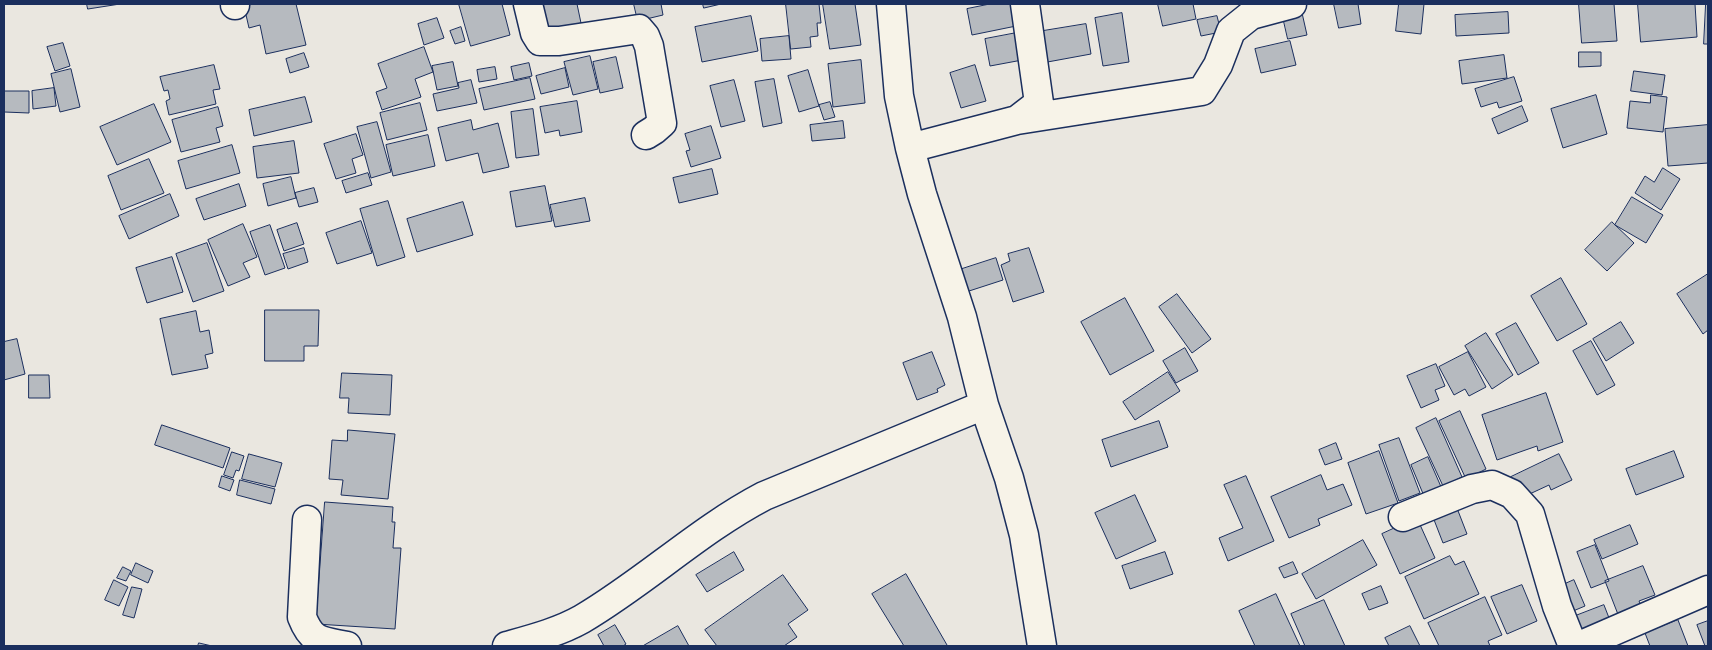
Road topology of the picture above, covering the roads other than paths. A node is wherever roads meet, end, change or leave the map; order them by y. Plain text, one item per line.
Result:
1 (528, 4) edge
2 (891, 4) edge
3 (1025, 4) edge
4 (1292, 4) edge
5 (1017, 120) junction
6 (646, 134) dead end
7 (910, 148) junction
8 (984, 405) junction
9 (1403, 517) dead end
10 (307, 520) dead end
11 (1708, 590) edge
12 (347, 646) edge
13 (507, 646) edge
14 (1042, 646) edge
15 (1573, 646) edge
16 (1579, 646) edge

1 - 6 street
2 - 7 street
3 - 5 street
4 - 5 street
5 - 7 street
7 - 8 street
8 - 13 street
8 - 14 street
9 - 15 street
10 - 12 street
11 - 16 street

